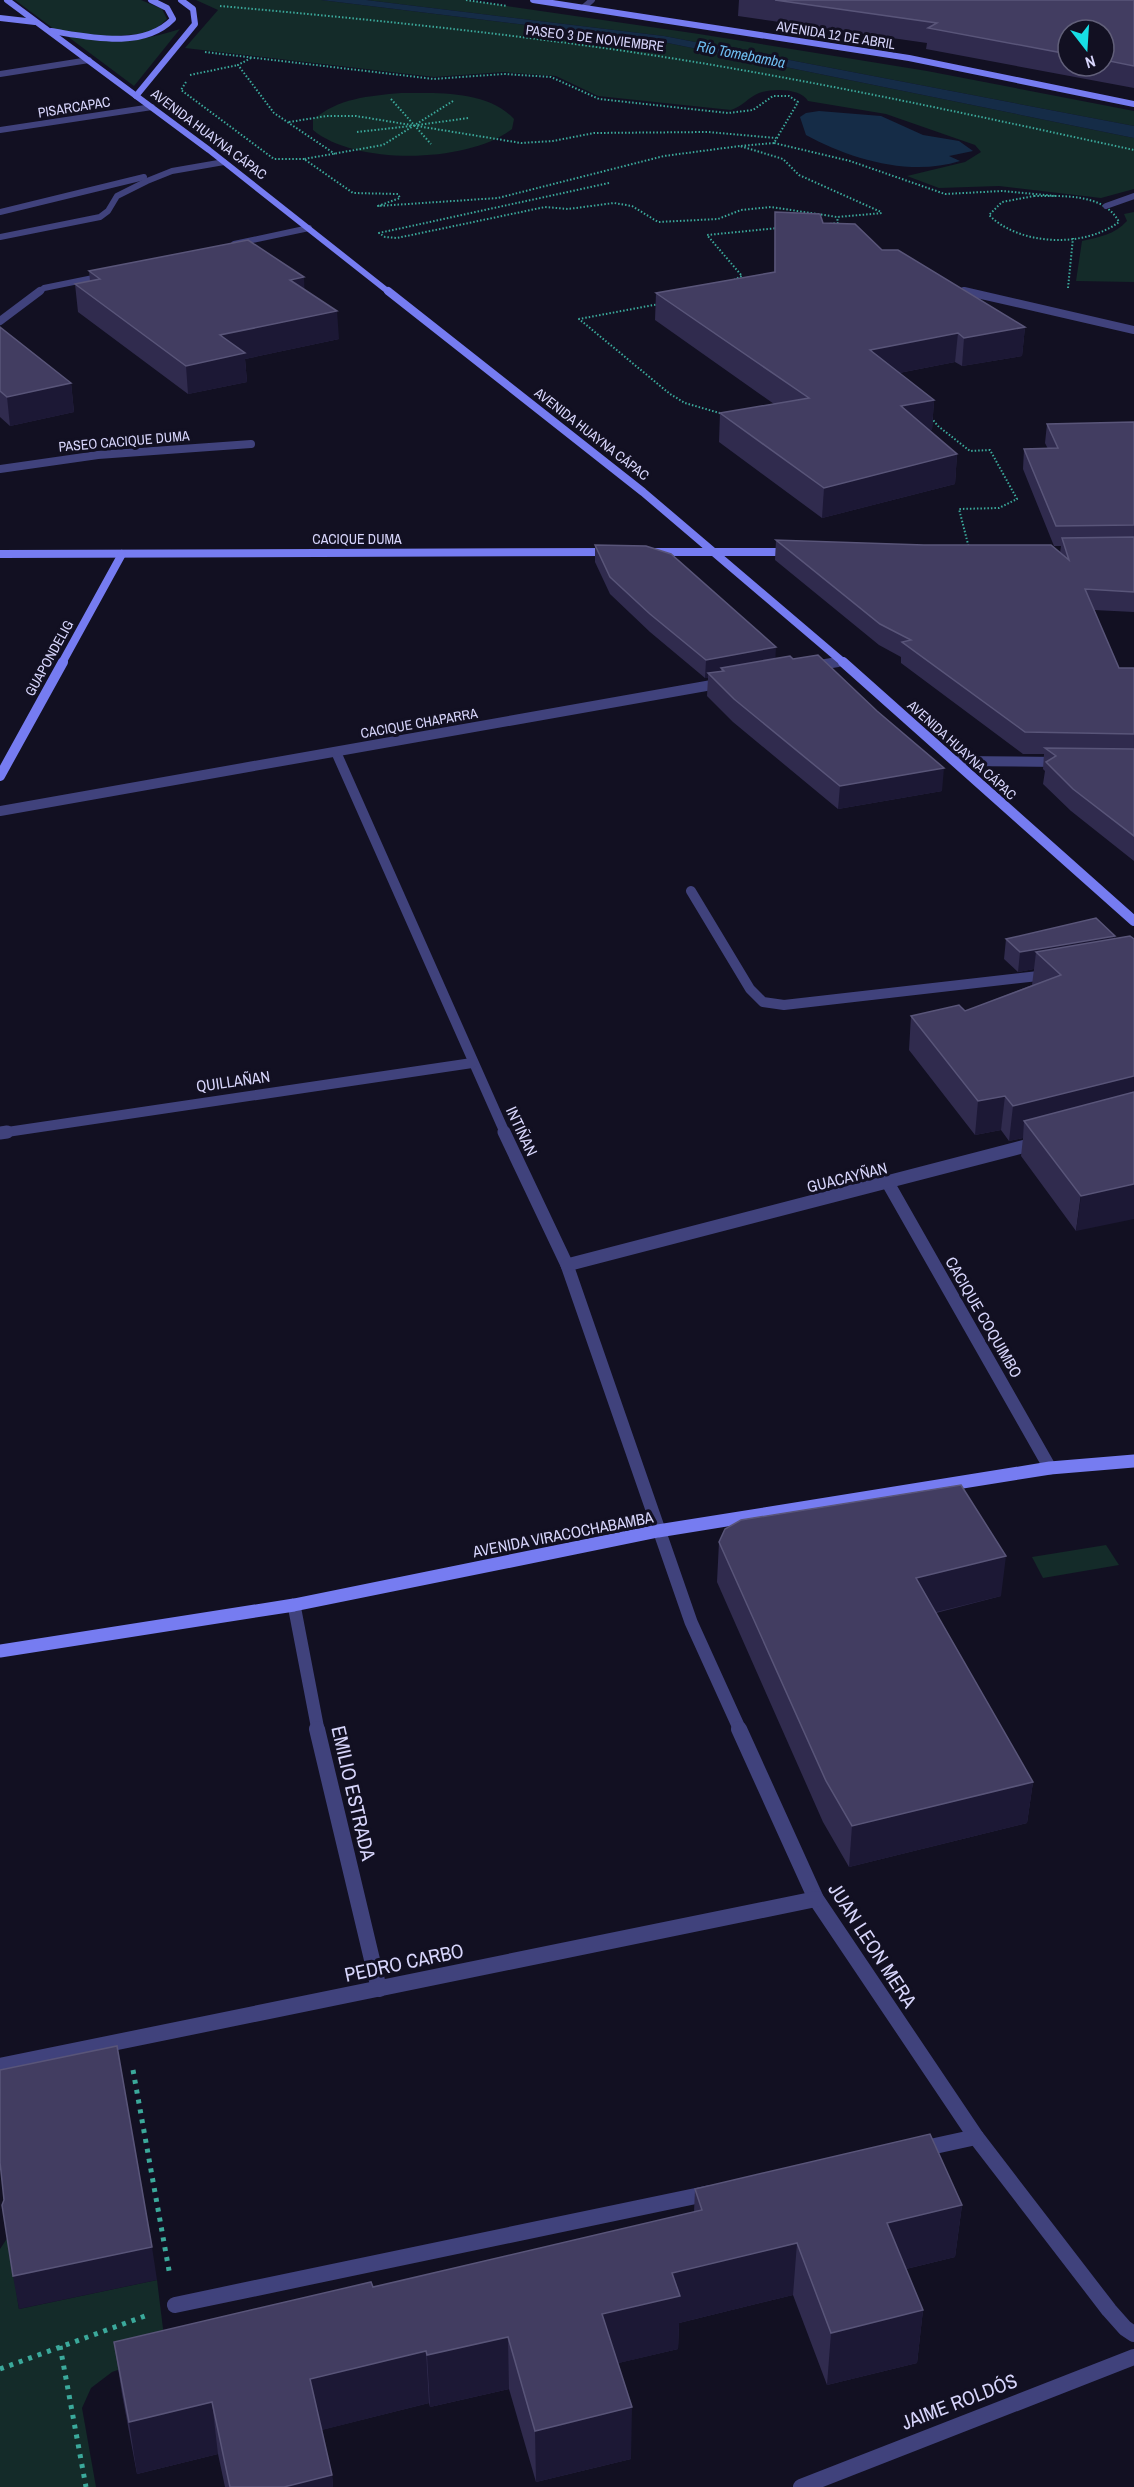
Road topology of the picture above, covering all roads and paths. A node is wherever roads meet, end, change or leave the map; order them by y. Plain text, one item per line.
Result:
1 (7, 0) edge
2 (151, 0) edge
3 (533, 0) edge
4 (592, 0) edge
5 (184, 1) edge
6 (584, 7) junction
7 (0, 18) edge
8 (38, 22) junction
9 (50, 31) junction
10 (195, 51) dead end
11 (252, 57) junction
12 (89, 60) junction
13 (238, 65) junction
14 (0, 74) edge
15 (136, 96) junction
16 (392, 99) dead end
17 (453, 101) dead end
18 (1134, 104) edge
19 (152, 107) junction
20 (468, 118) dead end
21 (289, 122) junction
22 (415, 125) junction
23 (0, 130) edge
24 (357, 132) dead end
25 (776, 138) junction
26 (774, 143) junction
27 (431, 144) dead end
28 (740, 146) junction
29 (1134, 150) edge
30 (335, 154) junction
31 (304, 159) junction
32 (224, 162) junction
33 (171, 171) junction
34 (609, 183) dead end
35 (1056, 196) junction
36 (1134, 196) edge
37 (1106, 206) junction
38 (0, 212) edge
39 (837, 217) junction
40 (829, 224) edge
41 (309, 228) junction
42 (786, 228) edge
43 (0, 237) edge
44 (1074, 238) junction
45 (227, 246) edge
46 (113, 274) edge
47 (732, 280) edge
48 (963, 291) edge
49 (1068, 294) dead end
50 (663, 304) dead end
51 (0, 321) edge
52 (1134, 330) edge
53 (926, 413) edge
54 (731, 415) edge
55 (251, 444) dead end
56 (0, 469) edge
57 (617, 552) edge
58 (640, 552) edge
59 (714, 552) junction
60 (802, 552) edge
61 (970, 552) edge
62 (0, 554) edge
63 (122, 554) junction
64 (842, 662) junction
65 (807, 668) edge
66 (736, 680) edge
67 (336, 752) junction
68 (955, 761) junction
69 (1074, 763) edge
70 (0, 776) edge
71 (0, 811) edge
72 (691, 891) dead end
73 (1134, 921) edge
74 (1060, 973) edge
75 (472, 1063) junction
76 (0, 1133) edge
77 (1045, 1141) edge
78 (888, 1184) junction
79 (567, 1265) junction
80 (1134, 1461) edge
81 (1050, 1468) junction
82 (658, 1531) junction
83 (294, 1605) junction
84 (0, 1651) edge
85 (816, 1899) junction
86 (379, 1989) junction
87 (0, 2066) edge
88 (134, 2074) dead end
89 (976, 2137) junction
90 (906, 2152) edge
91 (732, 2189) edge
92 (175, 2305) junction
93 (1134, 2334) edge
94 (60, 2346) junction
95 (1134, 2357) edge
96 (0, 2369) edge
97 (86, 2487) edge
98 (801, 2487) edge

1 - 8 street, AVENIDA HUAYNA CÁPAC
2 - 9 street
3 - 6 street, AVENIDA 12 DE ABRIL
4 - 6 street
5 - 15 street
5 - 29 path, PASEO 3 DE NOVIEMBRE
6 - 18 street, AVENIDA 12 DE ABRIL
7 - 8 street
8 - 9 street, AVENIDA HUAYNA CÁPAC
9 - 12 street, AVENIDA HUAYNA CÁPAC
10 - 11 path
11 - 13 path
11 - 25 path
12 - 14 street
12 - 15 street, AVENIDA HUAYNA CÁPAC
13 - 21 path
13 - 31 path
15 - 19 street, AVENIDA HUAYNA CÁPAC
16 - 22 path
17 - 22 path
19 - 23 street, PISARCAPAC
19 - 32 street, AVENIDA HUAYNA CÁPAC
20 - 22 path
21 - 22 path
21 - 30 path
22 - 24 path
22 - 25 path
22 - 27 path
22 - 30 path
25 - 26 path
26 - 28 path
26 - 35 path
28 - 31 path
28 - 39 path
30 - 31 path
32 - 33 street
32 - 41 street, AVENIDA HUAYNA CÁPAC
33 - 38 street
33 - 43 street
34 - 39 path
35 - 37 path
35 - 44 path
36 - 37 street
37 - 44 path
39 - 40 path
41 - 45 street
41 - 59 street, AVENIDA HUAYNA CÁPAC
42 - 47 path
44 - 49 path
46 - 51 street
48 - 52 street
50 - 54 path
53 - 61 path
55 - 56 street, PASEO CACIQUE DUMA
57 - 63 street, CACIQUE DUMA
58 - 59 street
59 - 60 street
59 - 64 street, AVENIDA HUAYNA CÁPAC
62 - 63 street, CACIQUE DUMA
63 - 70 street, GUAPONDELIG
64 - 65 street
64 - 68 street, AVENIDA HUAYNA CÁPAC
66 - 67 street, CACIQUE CHAPARRA
67 - 71 street, CACIQUE CHAPARRA
67 - 75 street, INTIÑAN
68 - 69 street
68 - 73 street, AVENIDA HUAYNA CÁPAC
72 - 74 street
75 - 76 street, QUILLAÑAN
75 - 79 street, INTIÑAN
77 - 78 street, GUACAYÑAN
78 - 79 street, GUACAYÑAN
78 - 81 street, CACIQUE COQUIMBO
79 - 82 street, INTIÑAN
80 - 81 street, AVENIDA VIRACOCHABAMBA
81 - 82 street, AVENIDA VIRACOCHABAMBA
82 - 83 street, AVENIDA VIRACOCHABAMBA
82 - 85 street, JUAN LEON MERA
83 - 84 street, AVENIDA VIRACOCHABAMBA
83 - 86 street, EMILIO ESTRADA
85 - 86 street, PEDRO CARBO
85 - 89 street, JUAN LEON MERA
86 - 87 street, PEDRO CARBO
88 - 92 path
89 - 90 street
89 - 93 street, JUAN LEON MERA
91 - 92 street
92 - 94 path
94 - 96 path
94 - 97 path
95 - 98 street, JAIME ROLDÓS

